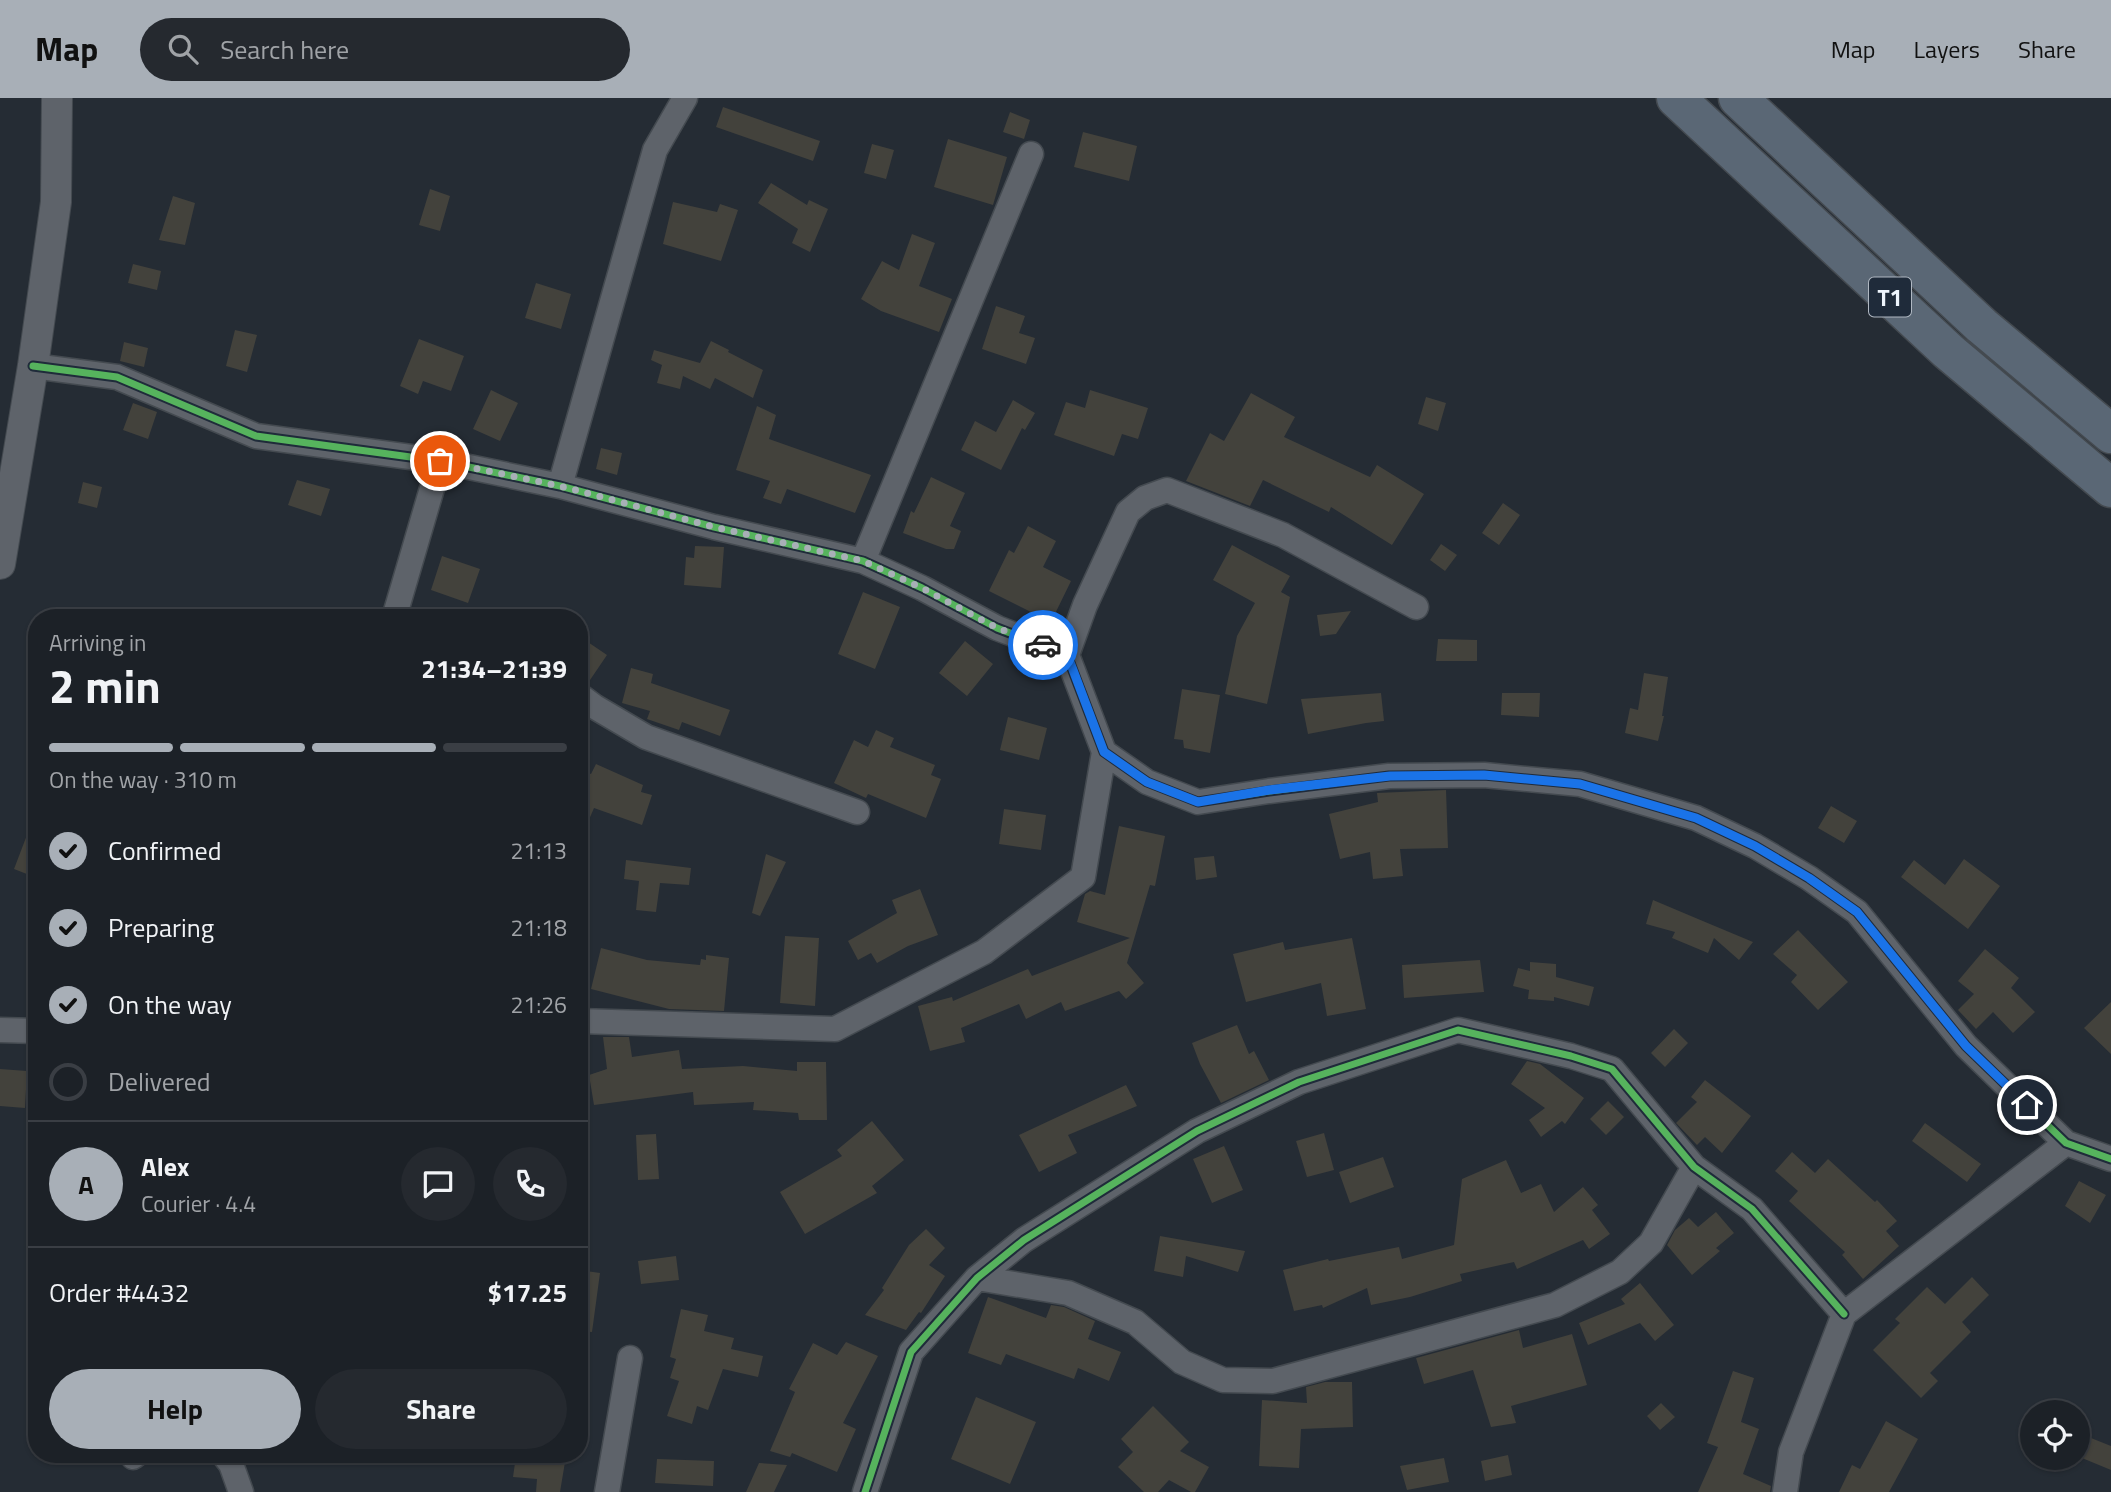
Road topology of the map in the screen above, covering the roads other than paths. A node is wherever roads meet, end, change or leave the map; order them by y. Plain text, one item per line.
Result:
1 (57, 98) edge
2 (685, 98) edge
3 (1676, 98) edge
4 (1738, 98) edge
5 (1031, 154) dead end
6 (33, 366) junction
7 (2111, 434) edge
8 (440, 461) junction
9 (560, 486) junction
10 (2111, 488) edge
11 (863, 561) junction
12 (0, 564) edge
13 (1416, 607) dead end
14 (397, 609) edge
15 (1067, 654) junction
16 (588, 702) edge
17 (1104, 752) junction
18 (857, 812) dead end
19 (588, 1021) edge
20 (0, 1030) edge
21 (28, 1031) edge
22 (2066, 1143) junction
23 (2111, 1159) edge
24 (1694, 1167) junction
25 (977, 1278) junction
26 (1844, 1314) junction
27 (630, 1358) dead end
28 (231, 1463) edge
29 (241, 1492) edge
30 (607, 1492) edge
31 (865, 1492) edge
32 (1786, 1492) edge

1 - 6 street
2 - 9 street
3 - 10 highway, T1
4 - 7 highway, T1
5 - 11 street
6 - 8 street
6 - 12 street
8 - 9 street
8 - 14 street
9 - 11 street
11 - 15 street
13 - 15 street
15 - 17 street
16 - 18 street
17 - 19 street
17 - 22 street
20 - 21 street
22 - 23 street
22 - 26 street
24 - 25 street
24 - 25 street
24 - 26 street
25 - 31 street
26 - 32 street
27 - 30 street
28 - 29 street

